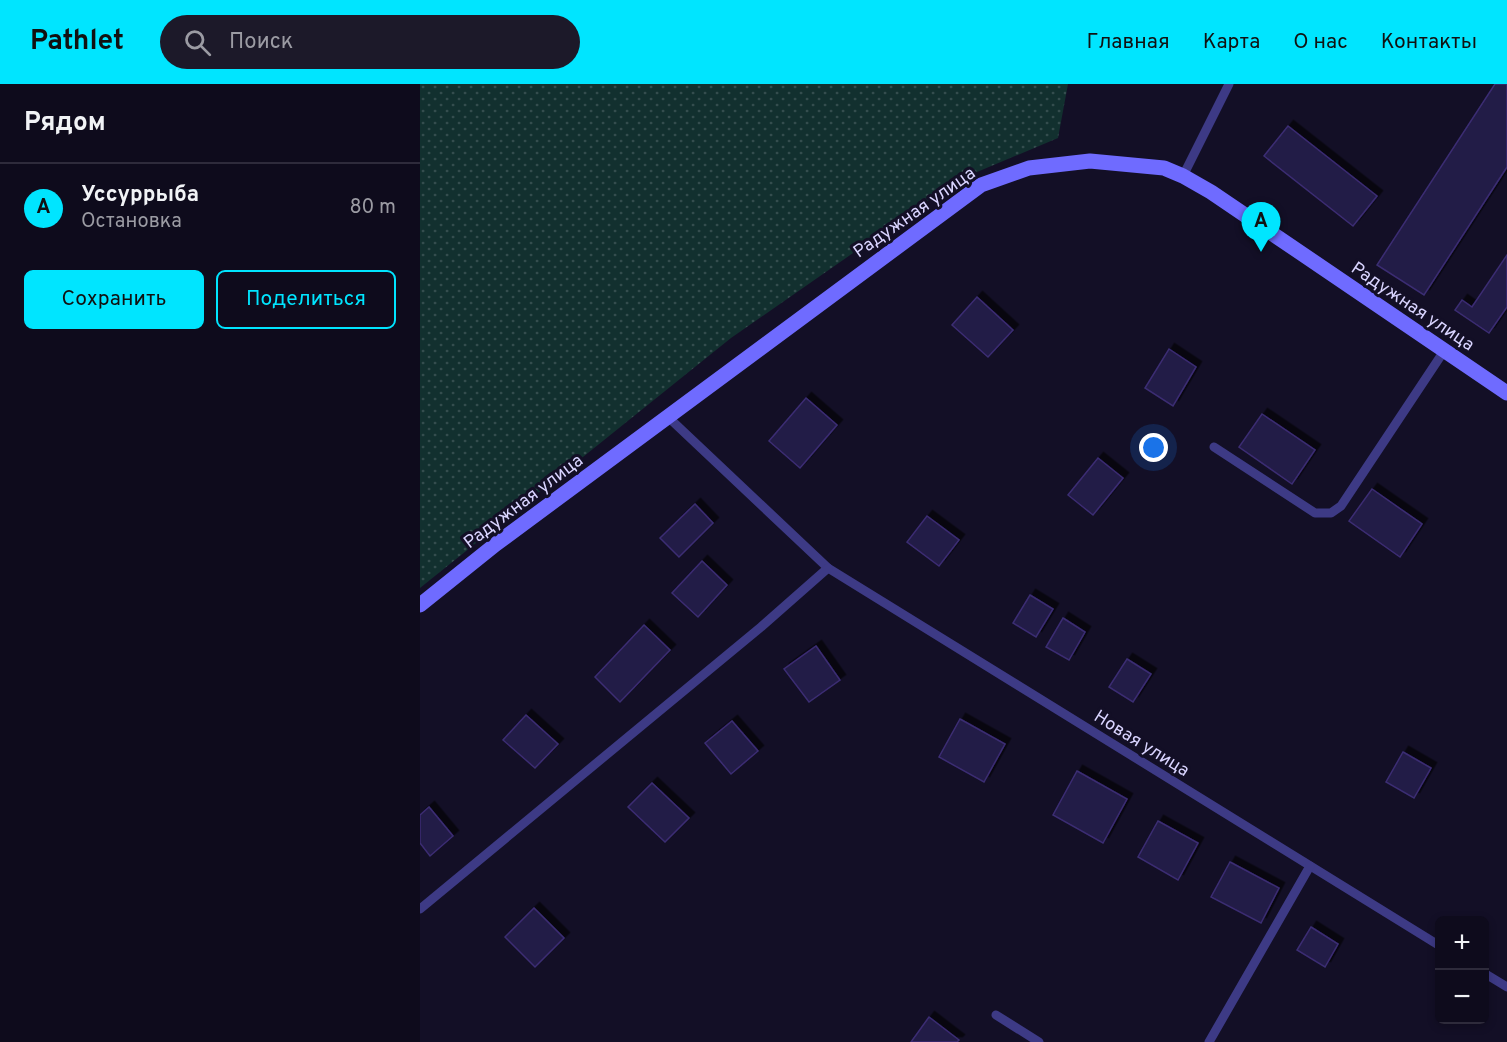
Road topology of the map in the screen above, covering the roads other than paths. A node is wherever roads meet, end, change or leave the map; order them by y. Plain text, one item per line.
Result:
1 (1229, 84) edge
2 (1183, 176) junction
3 (1444, 351) junction
4 (1507, 393) edge
5 (668, 417) junction
6 (1214, 447) dead end
7 (828, 568) junction
8 (420, 605) edge
9 (1310, 866) junction
10 (420, 909) edge
11 (1435, 943) edge
12 (1489, 976) edge
13 (1507, 987) edge
14 (996, 1015) dead end
15 (1039, 1042) edge
16 (1209, 1042) edge

1 - 2 lane
2 - 3 main road, Радужная улица
2 - 5 main road, Радужная улица
3 - 4 main road, Радужная улица
3 - 6 lane
5 - 7 lane, Новая улица
5 - 8 main road, Радужная улица
7 - 9 lane, Новая улица
7 - 10 lane
9 - 11 lane, Новая улица
9 - 16 lane
12 - 13 lane
14 - 15 lane

